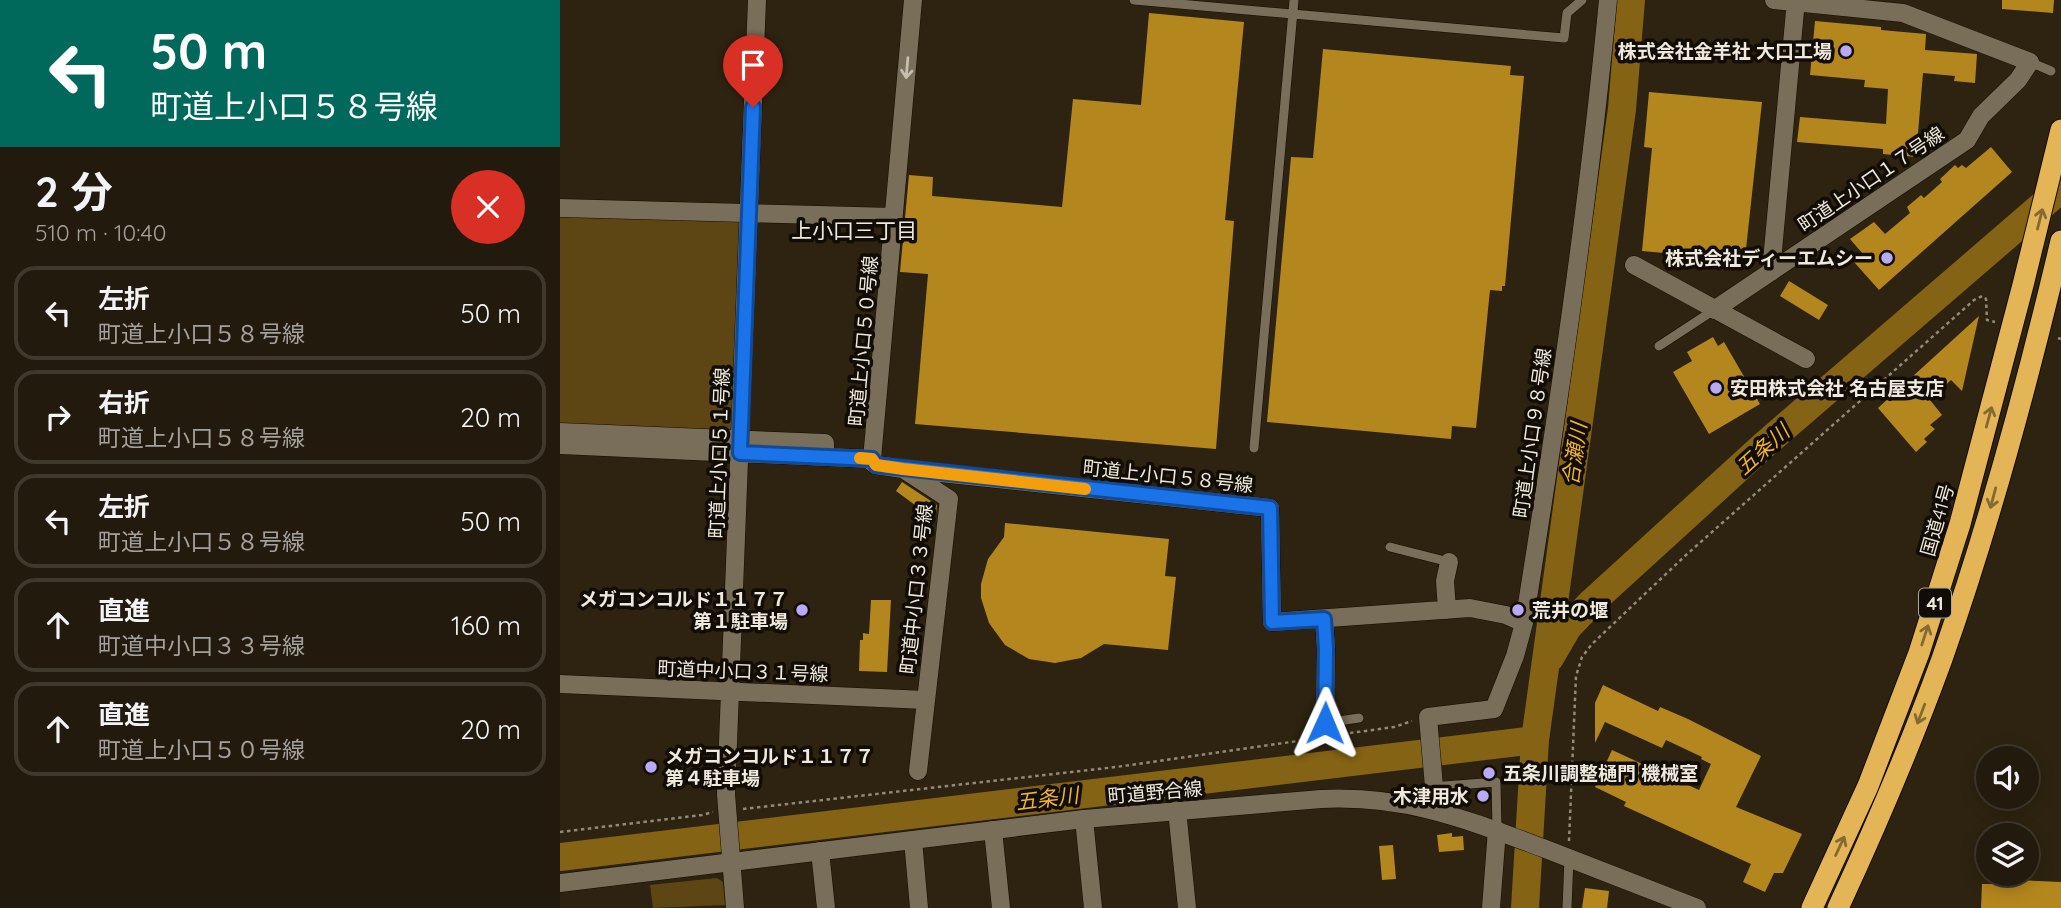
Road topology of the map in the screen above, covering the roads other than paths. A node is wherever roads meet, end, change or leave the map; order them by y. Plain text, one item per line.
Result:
1 (757, 0) edge
2 (913, 0) edge
3 (1134, 0) edge
4 (1294, 0) edge
5 (1582, 0) edge
6 (1608, 0) edge
7 (1774, 0) edge
8 (1796, 1) edge
9 (1293, 14) junction
10 (2030, 62) junction
11 (2051, 71) dead end
12 (2061, 130) edge
13 (560, 208) edge
14 (748, 214) junction
15 (893, 216) junction
16 (2061, 241) edge
17 (1634, 265) dead end
18 (1770, 272) junction
19 (1714, 310) junction
20 (1659, 346) dead end
21 (1806, 359) dead end
22 (560, 432) edge
23 (560, 445) edge
24 (741, 446) junction
25 (1254, 448) dead end
26 (872, 459) junction
27 (903, 469) junction
28 (1390, 547) dead end
29 (1449, 562) joint
30 (1447, 610) junction
31 (1324, 619) junction
32 (1524, 623) junction
33 (560, 684) edge
34 (731, 692) junction
35 (925, 700) junction
36 (1359, 718) dead end
37 (1325, 730) joint
38 (918, 771) dead end
39 (1431, 785) junction
40 (1177, 810) junction
41 (1436, 810) junction
42 (1084, 819) junction
43 (993, 830) junction
44 (1498, 831) junction
45 (913, 840) junction
46 (820, 851) junction
47 (1568, 855) junction
48 (732, 859) junction
49 (560, 883) edge
50 (735, 908) edge
51 (826, 908) edge
52 (919, 908) edge
53 (1000, 908) edge
54 (1093, 908) edge
55 (1186, 908) edge
56 (1491, 908) edge
57 (1567, 908) edge
58 (1697, 908) edge
59 (1812, 908) edge
60 (1839, 908) edge

1 - 14 street, 町道上小口５１号線
2 -> 15 street, 町道上小口５０号線
3 - 9 lane
4 - 9 lane
5 - 9 lane
6 - 32 street, 町道上小口９８号線
7 - 8 street
8 - 10 street
8 - 18 street
9 - 25 lane
10 - 11 lane
10 - 18 street, 町道上小口１７号線
59 -> 12 highway, 国道41号 / 41
13 - 14 street
14 - 15 street
14 - 24 street, 町道上小口５１号線
15 - 26 street, 町道上小口５０号線
16 -> 60 highway, 41
17 - 19 street
18 - 19 street, 町道上小口１７号線
19 - 20 lane
19 - 21 street
22 - 24 street
23 - 24 street
24 - 26 street
24 - 34 street, 町道上小口５１号線
26 - 27 street, 町道中小口３３号線
27 - 31 street, 町道上小口５８号線
27 - 35 street, 町道中小口３３号線
28 - 29 lane
29 - 30 street
30 - 31 street, 町道上小口５８号線
30 - 32 street, 町道上小口５８号線
31 - 37 street
32 - 39 street, 町道上小口９８号線
33 - 34 street, 町道中小口３１号線
34 - 35 street, 町道中小口３１号線
34 - 48 street, 町道上小口５１号線
35 - 38 street, 町道中小口３３号線
36 - 37 lane
39 - 41 street
39 - 44 lane
40 - 41 street, 町道野合線
40 - 42 street, 町道野合線
40 - 55 street
41 - 44 street, 町道野合線
42 - 43 street, 町道野合線
42 - 54 street
43 - 45 street, 町道野合線
43 - 53 street
44 - 47 street, 町道野合線
44 - 56 street
45 - 46 street, 町道野合線
45 - 52 street
46 - 48 street, 町道野合線
46 - 51 street
47 - 57 lane
47 - 58 street, 町道野合線
48 - 49 street, 町道野合線
48 - 50 street, 町道上小口５１号線

